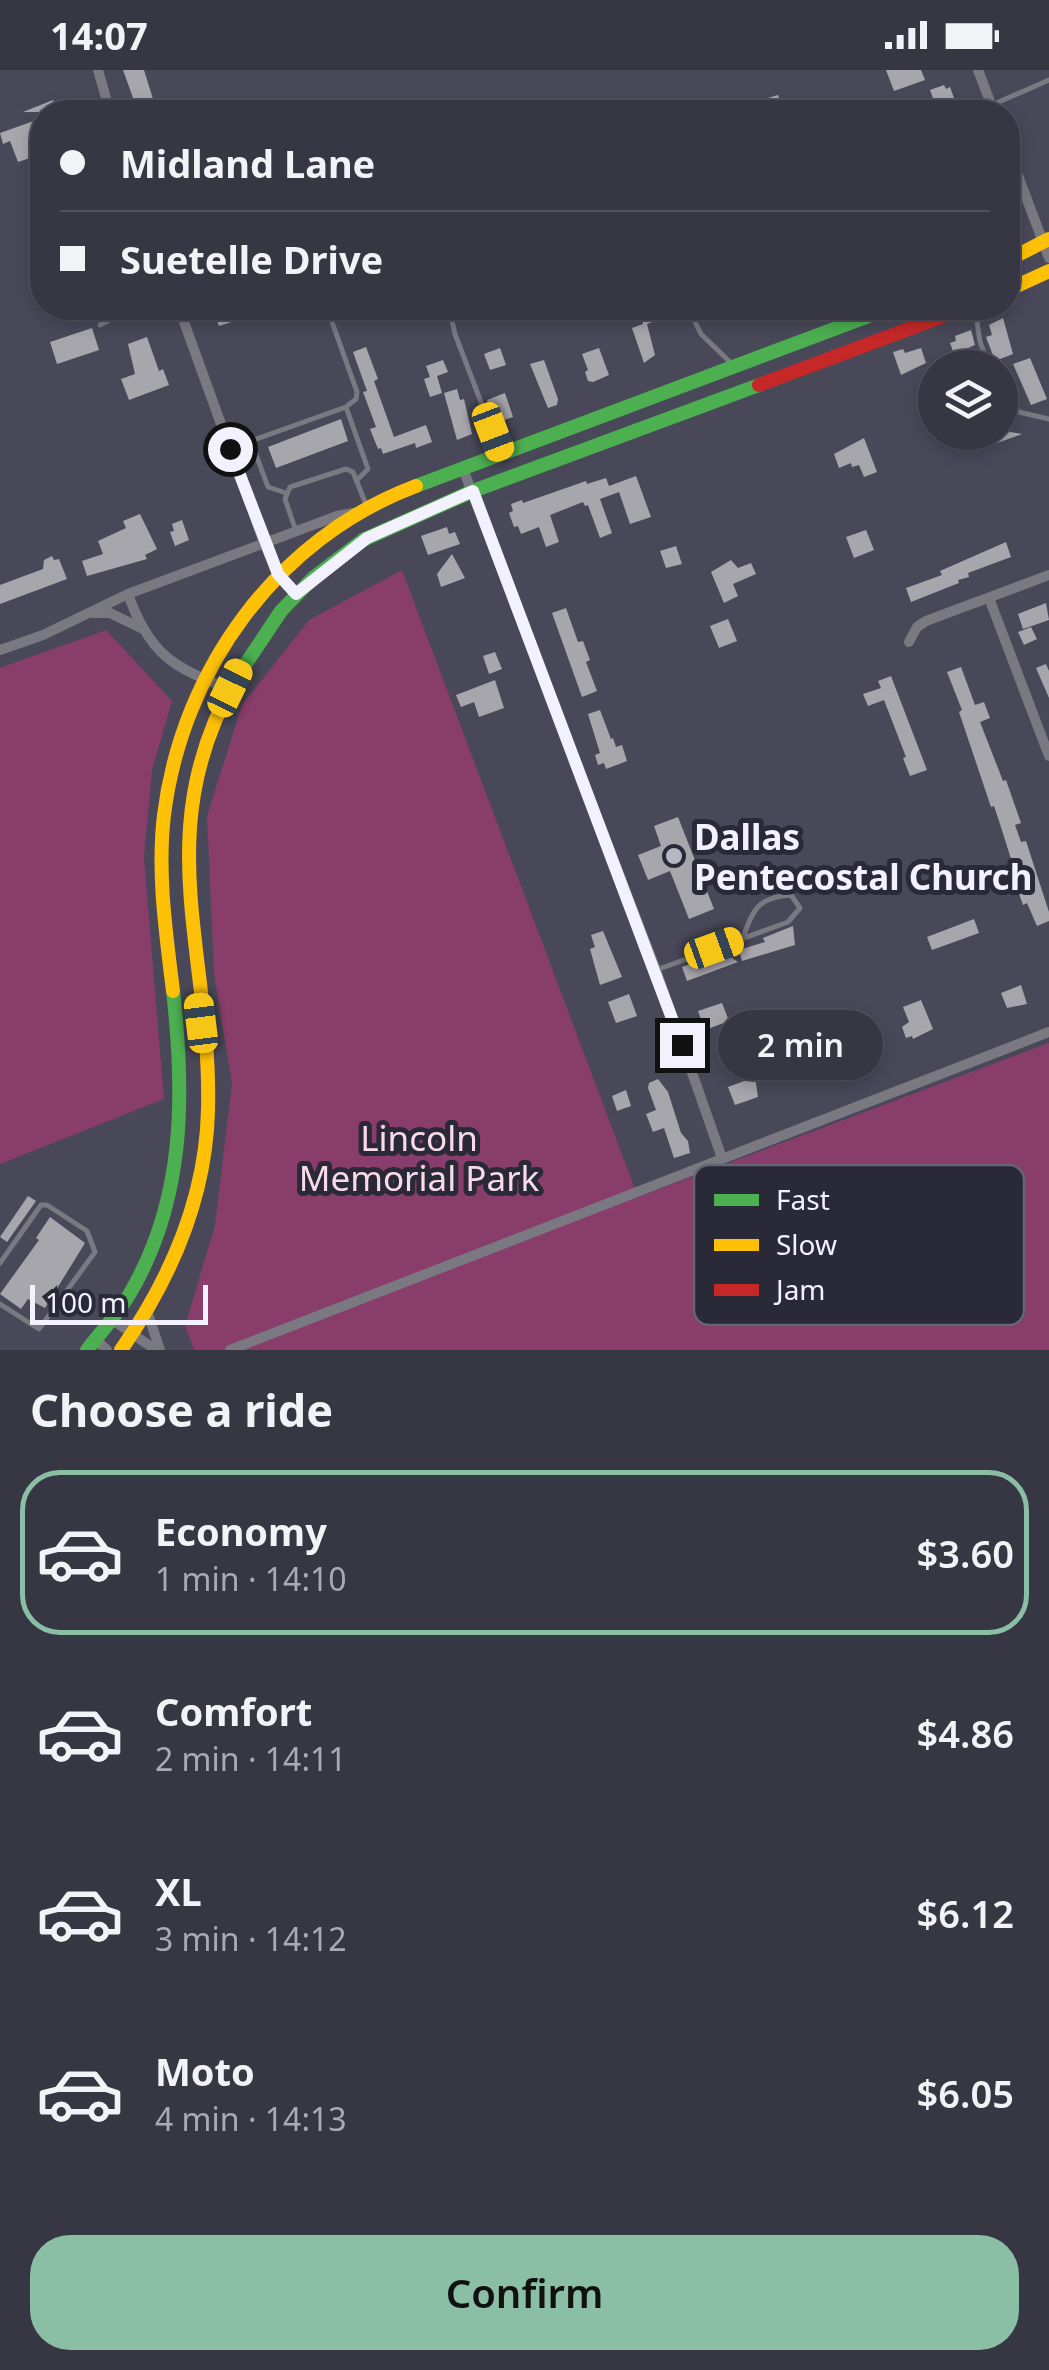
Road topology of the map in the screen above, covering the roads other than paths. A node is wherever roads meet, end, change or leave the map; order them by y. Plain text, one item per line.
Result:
1 (98, 70) edge
2 (978, 70) edge
3 (1049, 80) edge
4 (107, 100) edge
5 (990, 100) edge
6 (1010, 100) edge
7 (1020, 178) edge
8 (1047, 247) edge
9 (1020, 256) edge
10 (1049, 270) edge
11 (1020, 284) edge
12 (108, 320) edge
13 (182, 320) edge
14 (330, 320) edge
15 (452, 320) edge
16 (694, 320) edge
17 (857, 320) edge
18 (933, 320) edge
19 (976, 320) edge
20 (100, 324) dead end
21 (792, 344) junction
22 (983, 350) edge
23 (734, 366) junction
24 (801, 369) junction
25 (346, 407) junction
26 (1018, 411) edge
27 (1049, 419) edge
28 (502, 454) junction
29 (464, 469) junction
30 (357, 480) junction
31 (473, 491) junction
32 (286, 493) junction
33 (362, 510) junction
34 (296, 531) junction
35 (264, 543) junction
36 (278, 574) junction
37 (1049, 575) edge
38 (128, 594) junction
39 (296, 594) junction
40 (989, 598) junction
41 (86, 614) junction
42 (141, 628) junction
43 (909, 642) dead end
44 (0, 650) edge
45 (203, 679) junction
46 (230, 688) junction
47 (1049, 756) edge
48 (743, 938) junction
49 (656, 970) junction
50 (196, 976) junction
51 (172, 977) junction
52 (1049, 1032) edge
53 (722, 1158) junction
54 (704, 1165) edge
55 (694, 1169) edge
56 (0, 1264) edge
57 (0, 1304) edge
58 (147, 1311) junction
59 (111, 1319) junction
60 (132, 1335) junction
61 (91, 1344) edge
62 (108, 1350) edge
63 (121, 1350) edge
64 (158, 1350) edge
65 (230, 1350) edge

1 - 4 street
2 - 5 street
3 - 6 lane
7 - 8 street
8 - 9 main road
10 - 11 main road
12 - 20 lane
13 - 35 street
14 - 25 lane
15 - 28 lane
16 - 23 lane
17 - 21 main road
18 - 24 main road
19 - 22 lane
21 - 23 main road
21 - 24 main road
23 - 28 main road
24 - 31 main road
25 - 30 lane
25 - 32 lane
26 - 27 lane
28 - 29 main road
29 - 31 street
29 - 33 main road
30 - 32 lane
30 - 33 lane
31 - 39 main road
31 - 49 street
32 - 34 lane
33 - 34 street
33 - 36 main road
34 - 35 street
35 - 36 street
35 - 38 street
36 - 39 street
36 - 45 main road
37 - 40 street
38 - 41 street
38 - 42 street
39 - 46 main road
40 - 43 street
40 - 47 street
41 - 42 street
41 - 44 street
42 - 45 street
45 - 46 street
45 - 51 main road
46 - 50 main road
48 - 48 lane
48 - 49 lane
49 - 53 street
50 - 51 main road
50 - 58 main road
51 - 59 main road
52 - 53 street
53 - 54 street
55 - 65 street
56 - 57 lane
58 - 60 main road
58 - 64 street
59 - 60 street
59 - 61 main road
60 - 63 main road
60 - 64 street
61 - 62 street

